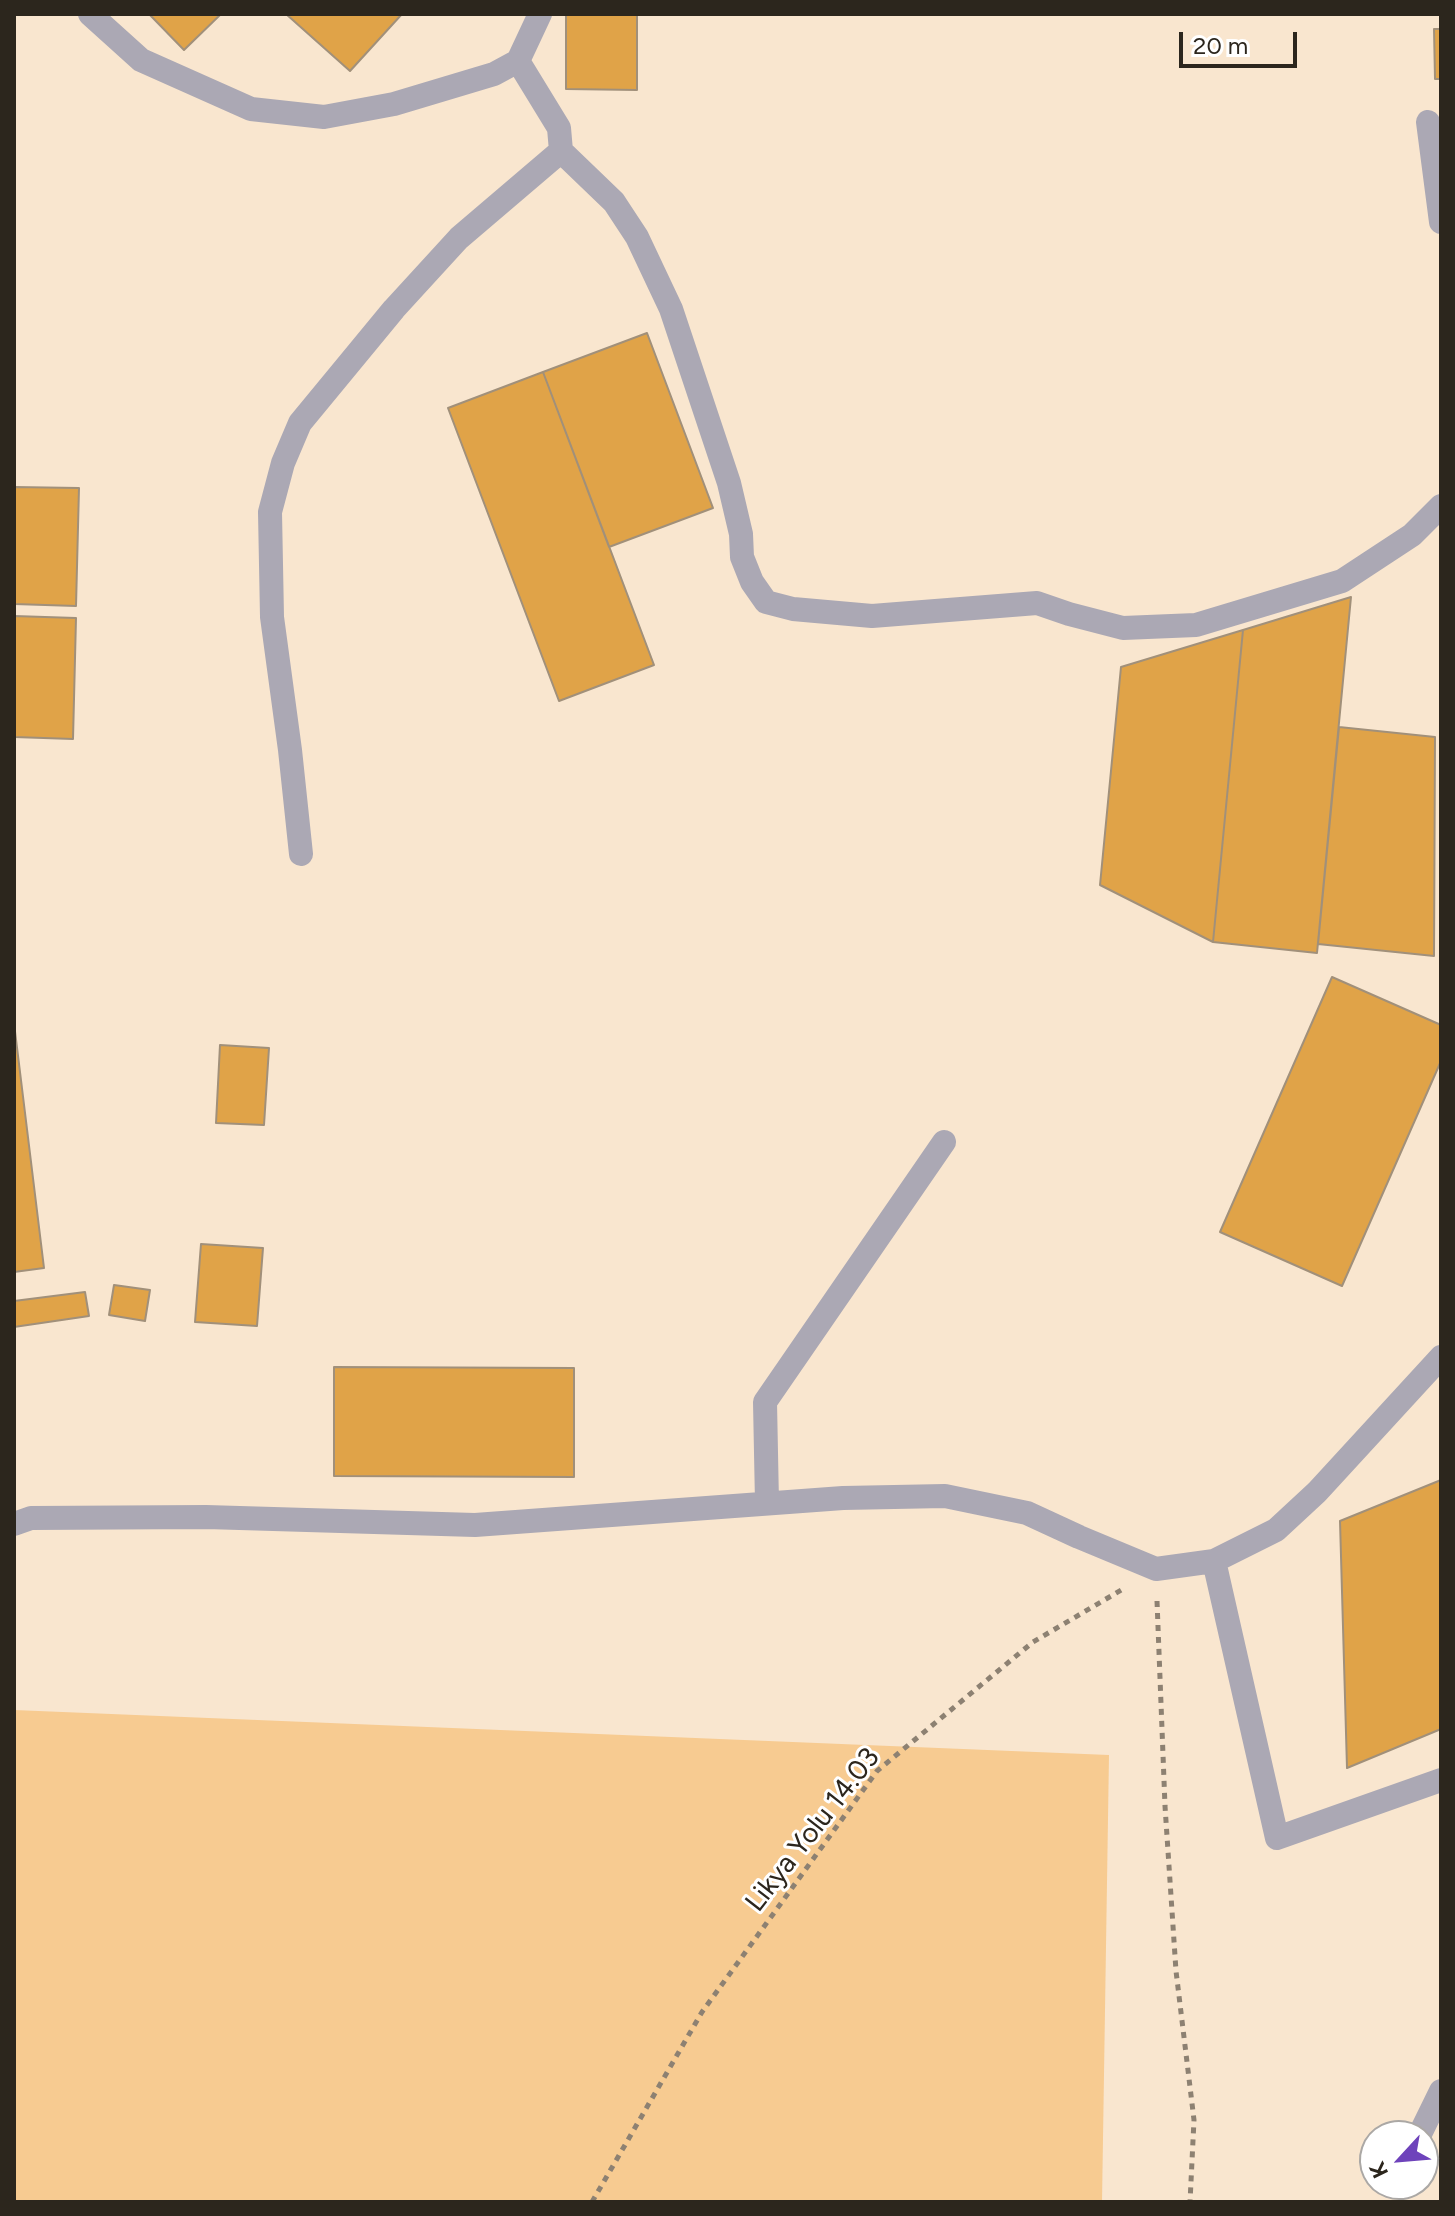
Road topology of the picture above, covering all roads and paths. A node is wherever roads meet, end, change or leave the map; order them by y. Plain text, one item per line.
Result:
1 (90, 14) edge
2 (540, 14) edge
3 (518, 61) junction
4 (1428, 122) dead end
5 (561, 151) junction
6 (1441, 222) edge
7 (1441, 506) edge
8 (301, 854) dead end
9 (944, 1142) dead end
10 (1441, 1357) edge
11 (767, 1503) junction
12 (14, 1524) edge
13 (1214, 1561) junction
14 (1156, 1569) junction
15 (1441, 1780) edge
16 (1441, 2091) edge
17 (1427, 2120) edge
18 (592, 2202) edge
19 (1190, 2202) edge

1 - 3 street
2 - 3 street
3 - 5 street
4 - 6 street
5 - 7 street
5 - 8 street
9 - 11 street
10 - 13 street
11 - 12 street
11 - 14 street
13 - 14 street
13 - 15 street
14 - 18 path, Likya Yolu 14.03
14 - 19 path
16 - 17 street

